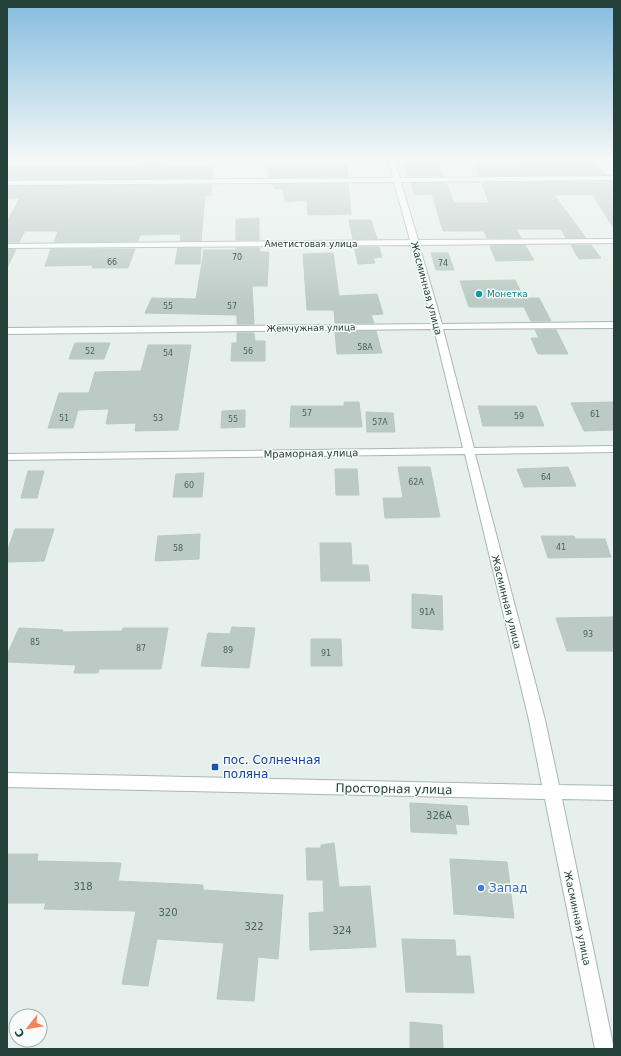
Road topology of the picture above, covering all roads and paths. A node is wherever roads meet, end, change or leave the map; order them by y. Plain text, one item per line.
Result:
1 (405, 207) edge
2 (614, 241) edge
3 (414, 243) junction
4 (7, 246) edge
5 (614, 325) edge
6 (438, 327) junction
7 (7, 331) edge
8 (614, 449) edge
9 (470, 451) junction
10 (7, 457) edge
11 (7, 780) edge
12 (552, 791) junction
13 (614, 793) edge
14 (605, 1049) edge

1 - 3 street, Жасминная улица
2 - 3 street, Аметистовая улица
3 - 4 street, Аметистовая улица
3 - 6 street, Жасминная улица
5 - 6 street, Жемчужная улица
6 - 7 street, Жемчужная улица
6 - 9 street, Жасминная улица
8 - 9 street, Мраморная улица
9 - 10 street, Мраморная улица
9 - 12 street, Жасминная улица
11 - 12 street, Просторная улица
12 - 13 street, Просторная улица
12 - 14 street, Жасминная улица

